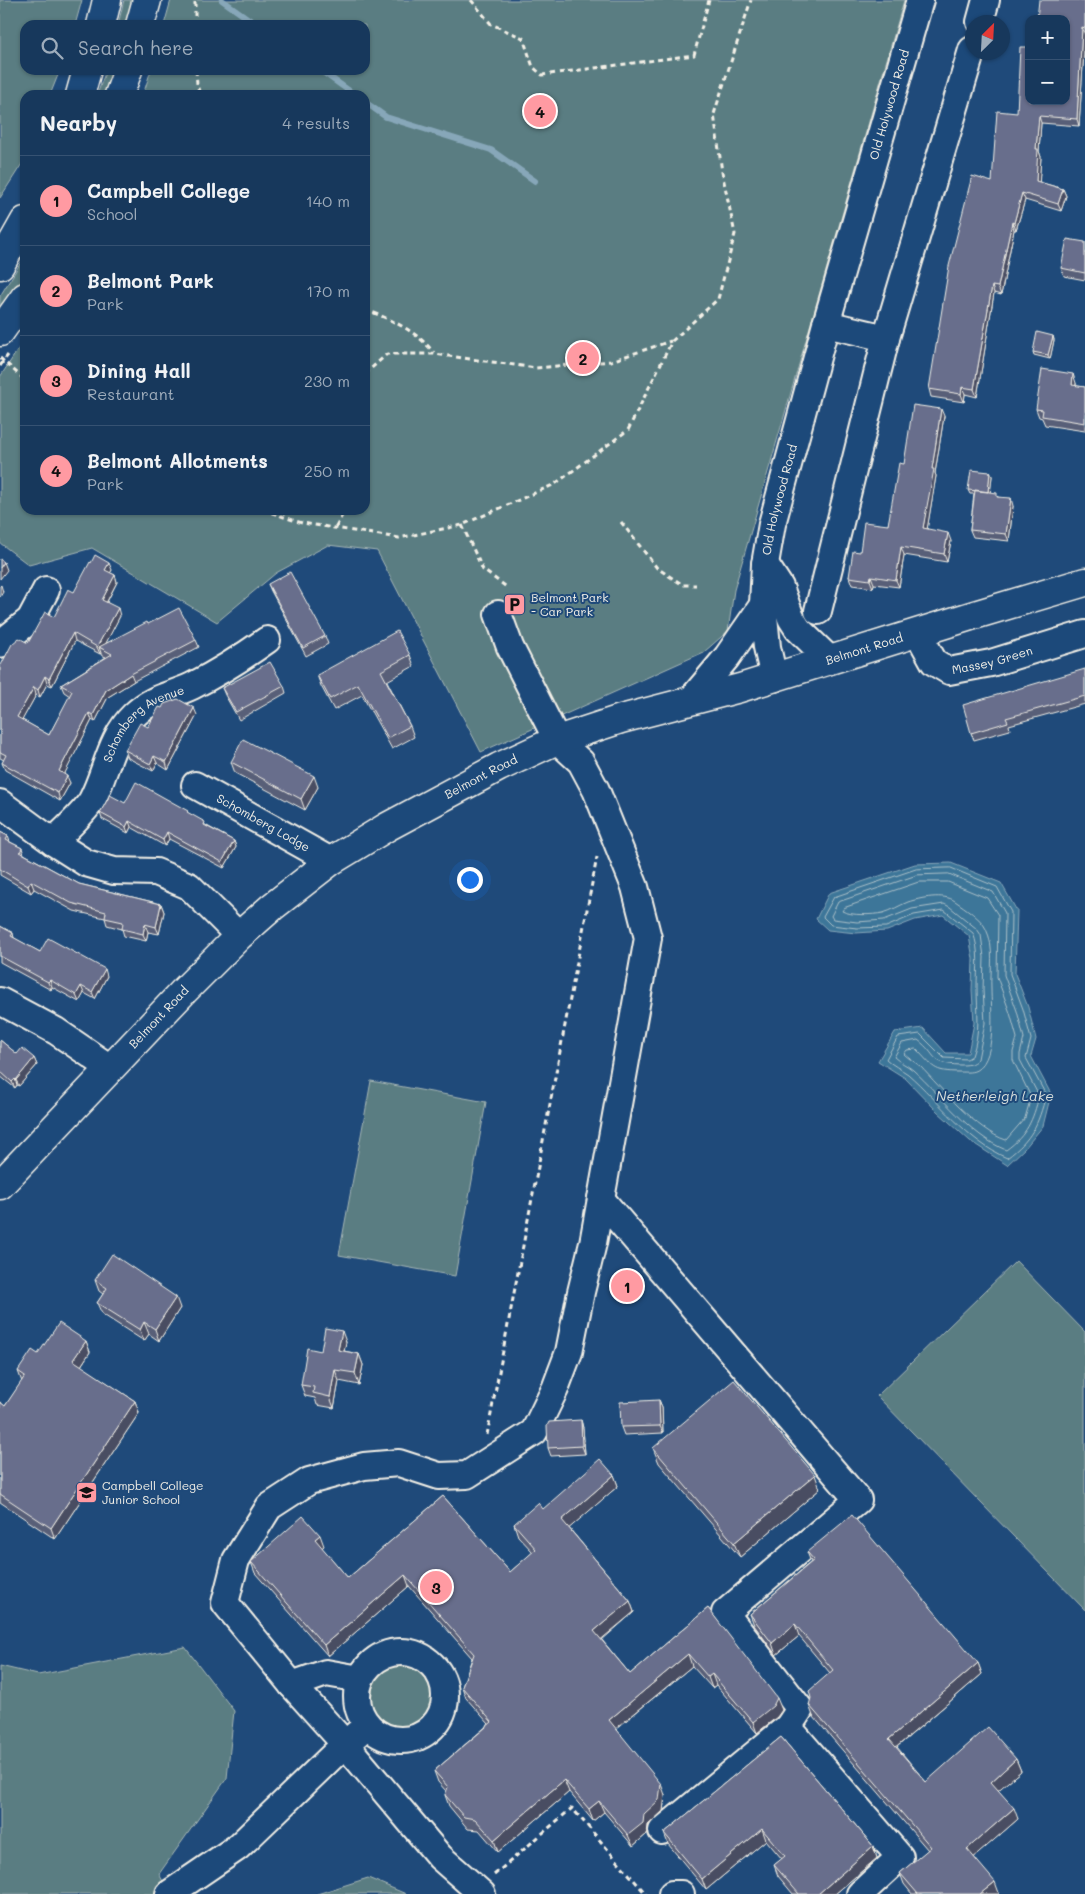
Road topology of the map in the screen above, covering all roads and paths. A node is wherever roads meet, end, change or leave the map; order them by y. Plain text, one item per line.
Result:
1 (106, 0) edge
2 (147, 0) edge
3 (196, 0) edge
4 (471, 0) edge
5 (709, 0) edge
6 (751, 0) edge
7 (920, 0) edge
8 (986, 0) edge
9 (982, 15) edge
10 (102, 20) edge
11 (141, 20) edge
12 (195, 20) edge
13 (969, 60) edge
14 (86, 75) edge
15 (126, 75) edge
16 (196, 75) edge
17 (82, 90) edge
18 (121, 90) edge
19 (199, 90) edge
20 (20, 230) edge
21 (0, 266) edge
22 (20, 304) edge
23 (370, 311) edge
24 (826, 324) junction
25 (0, 332) edge
26 (886, 338) junction
27 (672, 341) junction
28 (434, 354) junction
29 (0, 358) edge
30 (370, 369) edge
31 (20, 376) edge
32 (278, 515) edge
33 (342, 515) edge
34 (621, 522) dead end
35 (462, 525) junction
36 (336, 527) junction
37 (765, 564) junction
38 (1085, 582) edge
39 (696, 585) dead end
40 (508, 588) dead end
41 (46, 590) dead end
42 (763, 605) junction
43 (818, 611) dead end
44 (498, 614) dead end
45 (918, 633) junction
46 (1085, 634) edge
47 (267, 640) dead end
48 (0, 644) edge
49 (830, 660) junction
50 (774, 678) junction
51 (691, 700) junction
52 (557, 740) junction
53 (195, 785) dead end
54 (0, 803) edge
55 (53, 842) junction
56 (598, 851) dead end
57 (331, 861) junction
58 (239, 936) junction
59 (0, 1001) edge
60 (110, 1068) junction
61 (0, 1185) edge
62 (601, 1199) junction
63 (482, 1465) junction
64 (360, 1679) junction
65 (292, 1685) junction
66 (368, 1725) junction
67 (788, 1727) junction
68 (345, 1744) junction
69 (662, 1831) dead end
70 (479, 1892) edge
71 (169, 1894) edge
72 (646, 1894) edge
73 (672, 1894) edge
74 (681, 1894) edge
75 (860, 1894) edge

1 - 10 main road
2 - 11 main road
3 - 12 path
4 - 5 path
6 - 27 path
7 - 24 street, Old Holywood Road
8 - 9 street
13 - 26 street
14 - 17 main road
15 - 18 main road
16 - 19 path
20 - 21 main road
22 - 25 main road
23 - 28 path
24 - 26 street
24 - 37 street, Old Holywood Road
26 - 43 street
27 - 28 path
27 - 35 path
28 - 30 path
29 - 31 path, bridge
32 - 36 path
33 - 36 path
34 - 39 path
35 - 36 path
35 - 40 path
37 - 42 street, Old Holywood Road
37 - 49 street
38 - 45 main road, Belmont Road
41 - 48 street
42 - 50 street, Old Holywood Road
42 - 51 street
44 - 52 street
45 - 46 street, Massey Green
45 - 49 main road, Belmont Road
47 - 55 street, Schomberg Avenue
49 - 50 main road, Belmont Road
50 - 51 main road, Belmont Road
51 - 52 main road, Belmont Road
52 - 57 main road, Belmont Road
52 - 62 street
53 - 57 street, Schomberg Lodge
54 - 55 street
55 - 58 street
56 - 63 path
57 - 58 main road, Belmont Road
58 - 60 main road, Belmont Road
59 - 60 street
60 - 61 main road, Belmont Road
62 - 63 street
62 - 67 street
63 - 65 street
64 - 65 street
64 - 66 street
64 - 66 street
65 - 68 street
66 - 68 street
67 - 69 street
67 - 75 street
68 - 70 street
68 - 71 street
70 - 72 path
73 - 74 street

